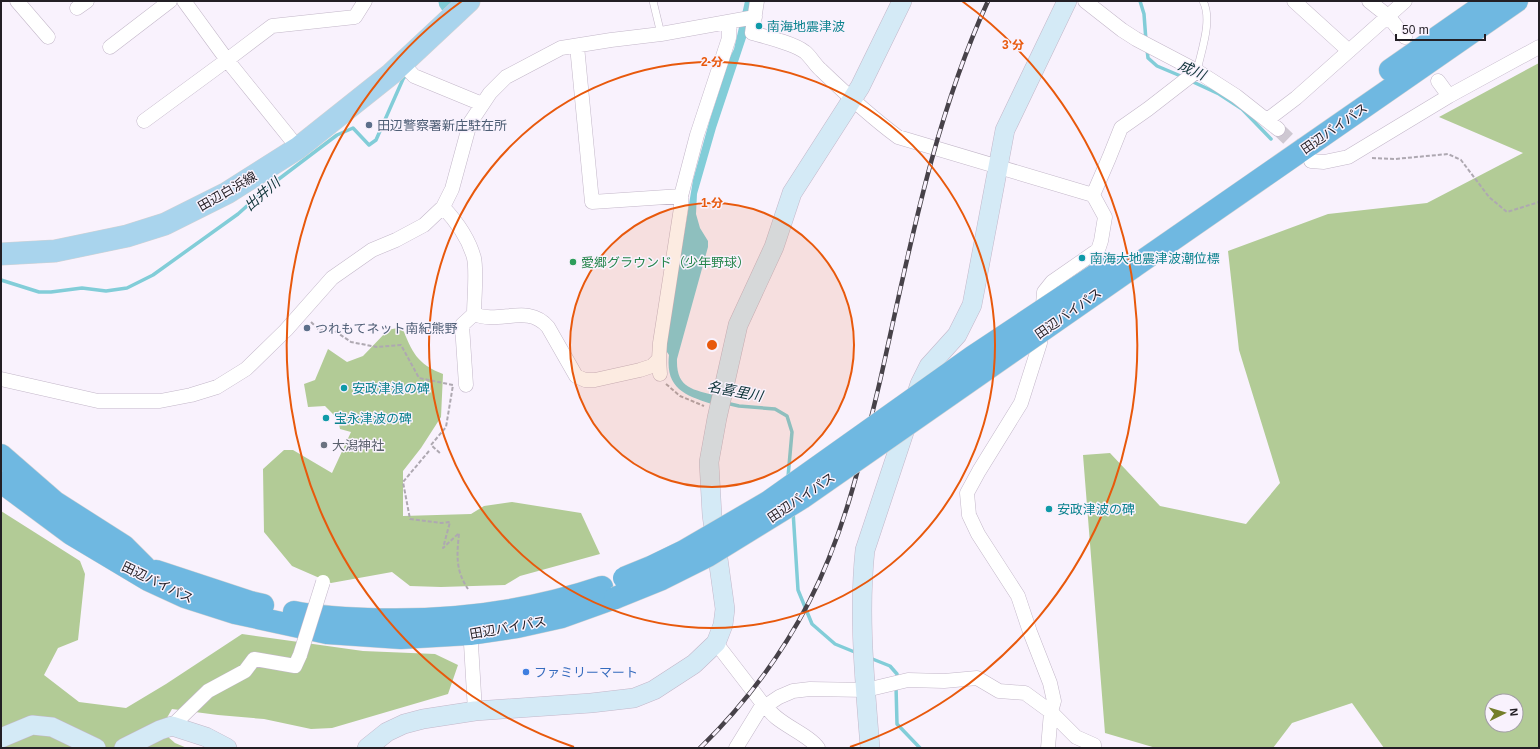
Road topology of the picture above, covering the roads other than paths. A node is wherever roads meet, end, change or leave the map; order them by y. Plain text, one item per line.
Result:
1 (17, 1) edge
2 (170, 1) edge
3 (184, 1) edge
4 (365, 1) edge
5 (469, 1) edge
6 (653, 1) edge
7 (757, 1) edge
8 (902, 1) edge
9 (1067, 1) edge
10 (1085, 1) edge
11 (1203, 1) edge
12 (1294, 1) edge
13 (1369, 1) edge
14 (1405, 1) edge
15 (1489, 1) edge
16 (1517, 1) edge
17 (1388, 16) junction
18 (753, 17) junction
19 (732, 21) junction
20 (661, 34) junction
21 (48, 37) dead end
22 (1405, 37) dead end
23 (576, 46) junction
24 (110, 47) dead end
25 (1539, 47) edge
26 (1349, 51) junction
27 (227, 60) junction
28 (408, 70) junction
29 (1197, 71) junction
30 (1438, 81) dead end
31 (1449, 96) junction
32 (853, 100) junction
33 (482, 104) junction
34 (1267, 120) junction
35 (144, 121) dead end
36 (1278, 129) tunnel mouth
37 (298, 148) junction
38 (1310, 161) tunnel mouth
39 (999, 167) junction
40 (1093, 195) junction
41 (681, 196) junction
42 (444, 207) junction
43 (1, 254) edge
44 (1129, 262) junction
45 (474, 314) junction
46 (659, 359) junction
47 (660, 374) road end
48 (1, 379) edge
49 (466, 385) dead end
50 (1, 454) edge
51 (1, 470) edge
52 (1, 482) edge
53 (1, 498) edge
54 (145, 567) junction
55 (323, 582) dead end
56 (185, 598) junction
57 (470, 625) junction
58 (716, 643) junction
59 (866, 690) junction
60 (765, 705) junction
61 (474, 711) junction
62 (1051, 712) junction
63 (172, 726) junction
64 (1, 738) edge
65 (96, 748) edge
66 (124, 748) edge
67 (227, 748) edge
68 (367, 748) edge
69 (736, 748) edge
70 (818, 748) edge
71 (870, 748) edge
72 (1048, 748) edge
73 (1094, 748) edge

1 - 21 street
2 - 24 street
3 - 27 street
4 - 27 street
5 - 28 main road, 田辺白浜線
6 - 20 lane
7 - 18 street
8 - 32 street
9 - 39 street
10 - 29 street
11 - 29 lane
12 - 26 street
13 - 17 street
14 - 17 street
15 - 44 highway, 田辺バイパス
16 - 44 highway, 田辺バイパス
17 - 22 street
17 - 26 street
18 - 19 street
18 - 32 street
19 - 20 street
19 - 41 street
20 - 23 street
23 - 33 street
23 - 41 street
25 - 31 street
26 - 34 street
27 - 35 street
27 - 37 street
28 - 33 street
28 - 37 main road, 田辺白浜線
29 - 34 street
29 - 40 street
30 - 31 street
31 - 38 street
32 - 39 street
32 - 58 street
33 - 42 street
34 - 36 street
37 - 43 main road, 田辺白浜線
39 - 40 street
39 - 59 street
40 - 62 street
41 - 46 street
42 - 45 street
42 - 48 street
44 - 57 highway, 田辺バイパス, bridge
45 - 46 street
45 - 49 street
46 - 47 street
50 - 54 highway
51 - 54 highway, 田辺バイパス
52 - 56 highway, 田辺バイパス
53 - 56 highway
54 - 57 highway, 田辺バイパス
55 - 63 street, bridge
56 - 57 highway, 田辺バイパス
57 - 61 street
58 - 60 street
58 - 61 street
59 - 60 street
59 - 62 street
59 - 71 street
60 - 69 street
60 - 70 street
61 - 68 street
62 - 72 street
62 - 73 street
63 - 66 street
63 - 67 street
64 - 65 street

